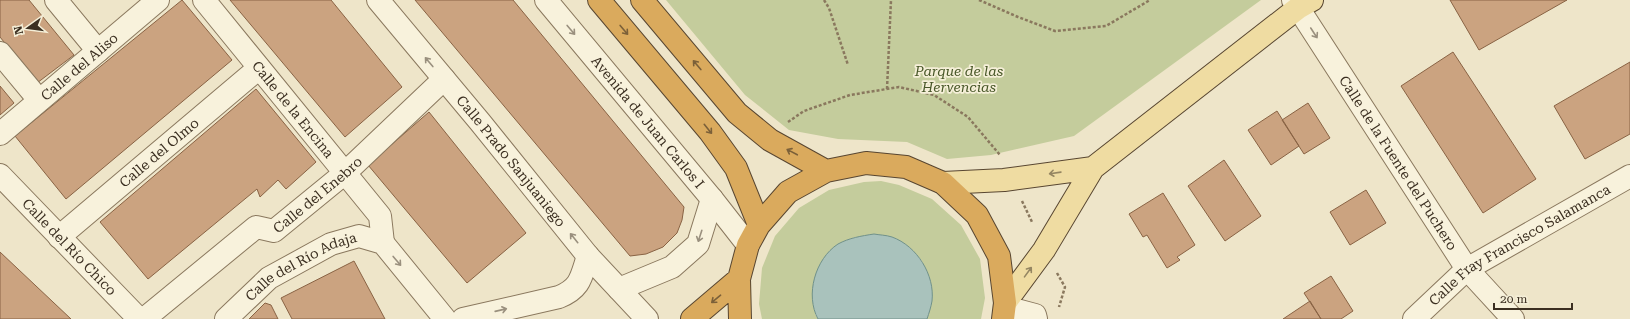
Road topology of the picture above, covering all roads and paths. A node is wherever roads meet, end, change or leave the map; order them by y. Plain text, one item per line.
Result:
1 (56, 0) edge
2 (158, 0) edge
3 (204, 0) edge
4 (378, 0) edge
5 (546, 0) edge
6 (599, 0) edge
7 (642, 0) edge
8 (824, 0) edge
9 (891, 0) edge
10 (980, 0) edge
11 (1150, 0) edge
12 (1301, 3) edge
13 (98, 51) junction
14 (0, 53) edge
15 (848, 65) dead end
16 (259, 68) junction
17 (444, 79) junction
18 (887, 89) dead end
19 (40, 100) junction
20 (0, 134) edge
21 (1093, 168) junction
22 (826, 171) junction
23 (344, 173) junction
24 (0, 175) edge
25 (1630, 176) edge
26 (943, 183) junction
27 (712, 199) junction
28 (759, 225) junction
29 (59, 237) junction
30 (382, 243) junction
31 (748, 246) junction
32 (588, 256) junction
33 (1466, 269) junction
34 (740, 279) junction
35 (619, 289) junction
36 (1004, 310) edge
37 (139, 319) edge
38 (144, 319) edge
39 (226, 319) edge
40 (446, 319) edge
41 (463, 319) edge
42 (647, 319) edge
43 (692, 319) edge
44 (740, 319) edge
45 (1036, 319) edge
46 (1414, 319) edge
47 (1513, 319) edge

1 - 13 street
2 - 13 street, Calle del Aliso
3 - 16 street, Calle de la Encina
17 -> 4 street, Calle Prado Sanjuaniego
5 -> 27 street, Avenida de Juan Carlos I
6 -> 28 highway
22 -> 7 highway
8 - 15 path
9 - 18 path
10 - 11 path
12 - 21 main road
12 -> 33 street, Calle de la Fuente del Puchero
13 - 19 street, Calle del Aliso
14 - 19 street
16 - 23 street, Calle de la Encina
16 - 29 street, Calle del Olmo
17 - 23 street, Calle del Enebro
32 -> 17 street, Calle Prado Sanjuaniego
19 - 20 street, Calle del Aliso
21 -> 26 main road
36 -> 21 main road
22 - 26 highway
22 - 28 highway
23 - 30 street, Calle de la Encina
23 - 38 street, Calle del Enebro
24 - 29 street, Calle del Río Chico
25 - 33 street, Calle Fray Francisco Salamanca
26 - 36 highway
27 - 31 street, Avenida de Juan Carlos I
27 -> 35 street
28 - 31 highway
29 - 37 street, Calle del Río Chico
30 - 39 street, Calle del Río Adaja
30 -> 40 street, Calle del Río Adaja
31 - 34 highway
32 - 35 street, Calle Prado Sanjuaniego
41 -> 32 street
33 - 46 street, Calle Fray Francisco Salamanca
33 - 47 street, Calle de la Fuente del Puchero
34 -> 43 highway
34 - 44 highway
35 - 42 street, Calle Prado Sanjuaniego
36 - 45 street

